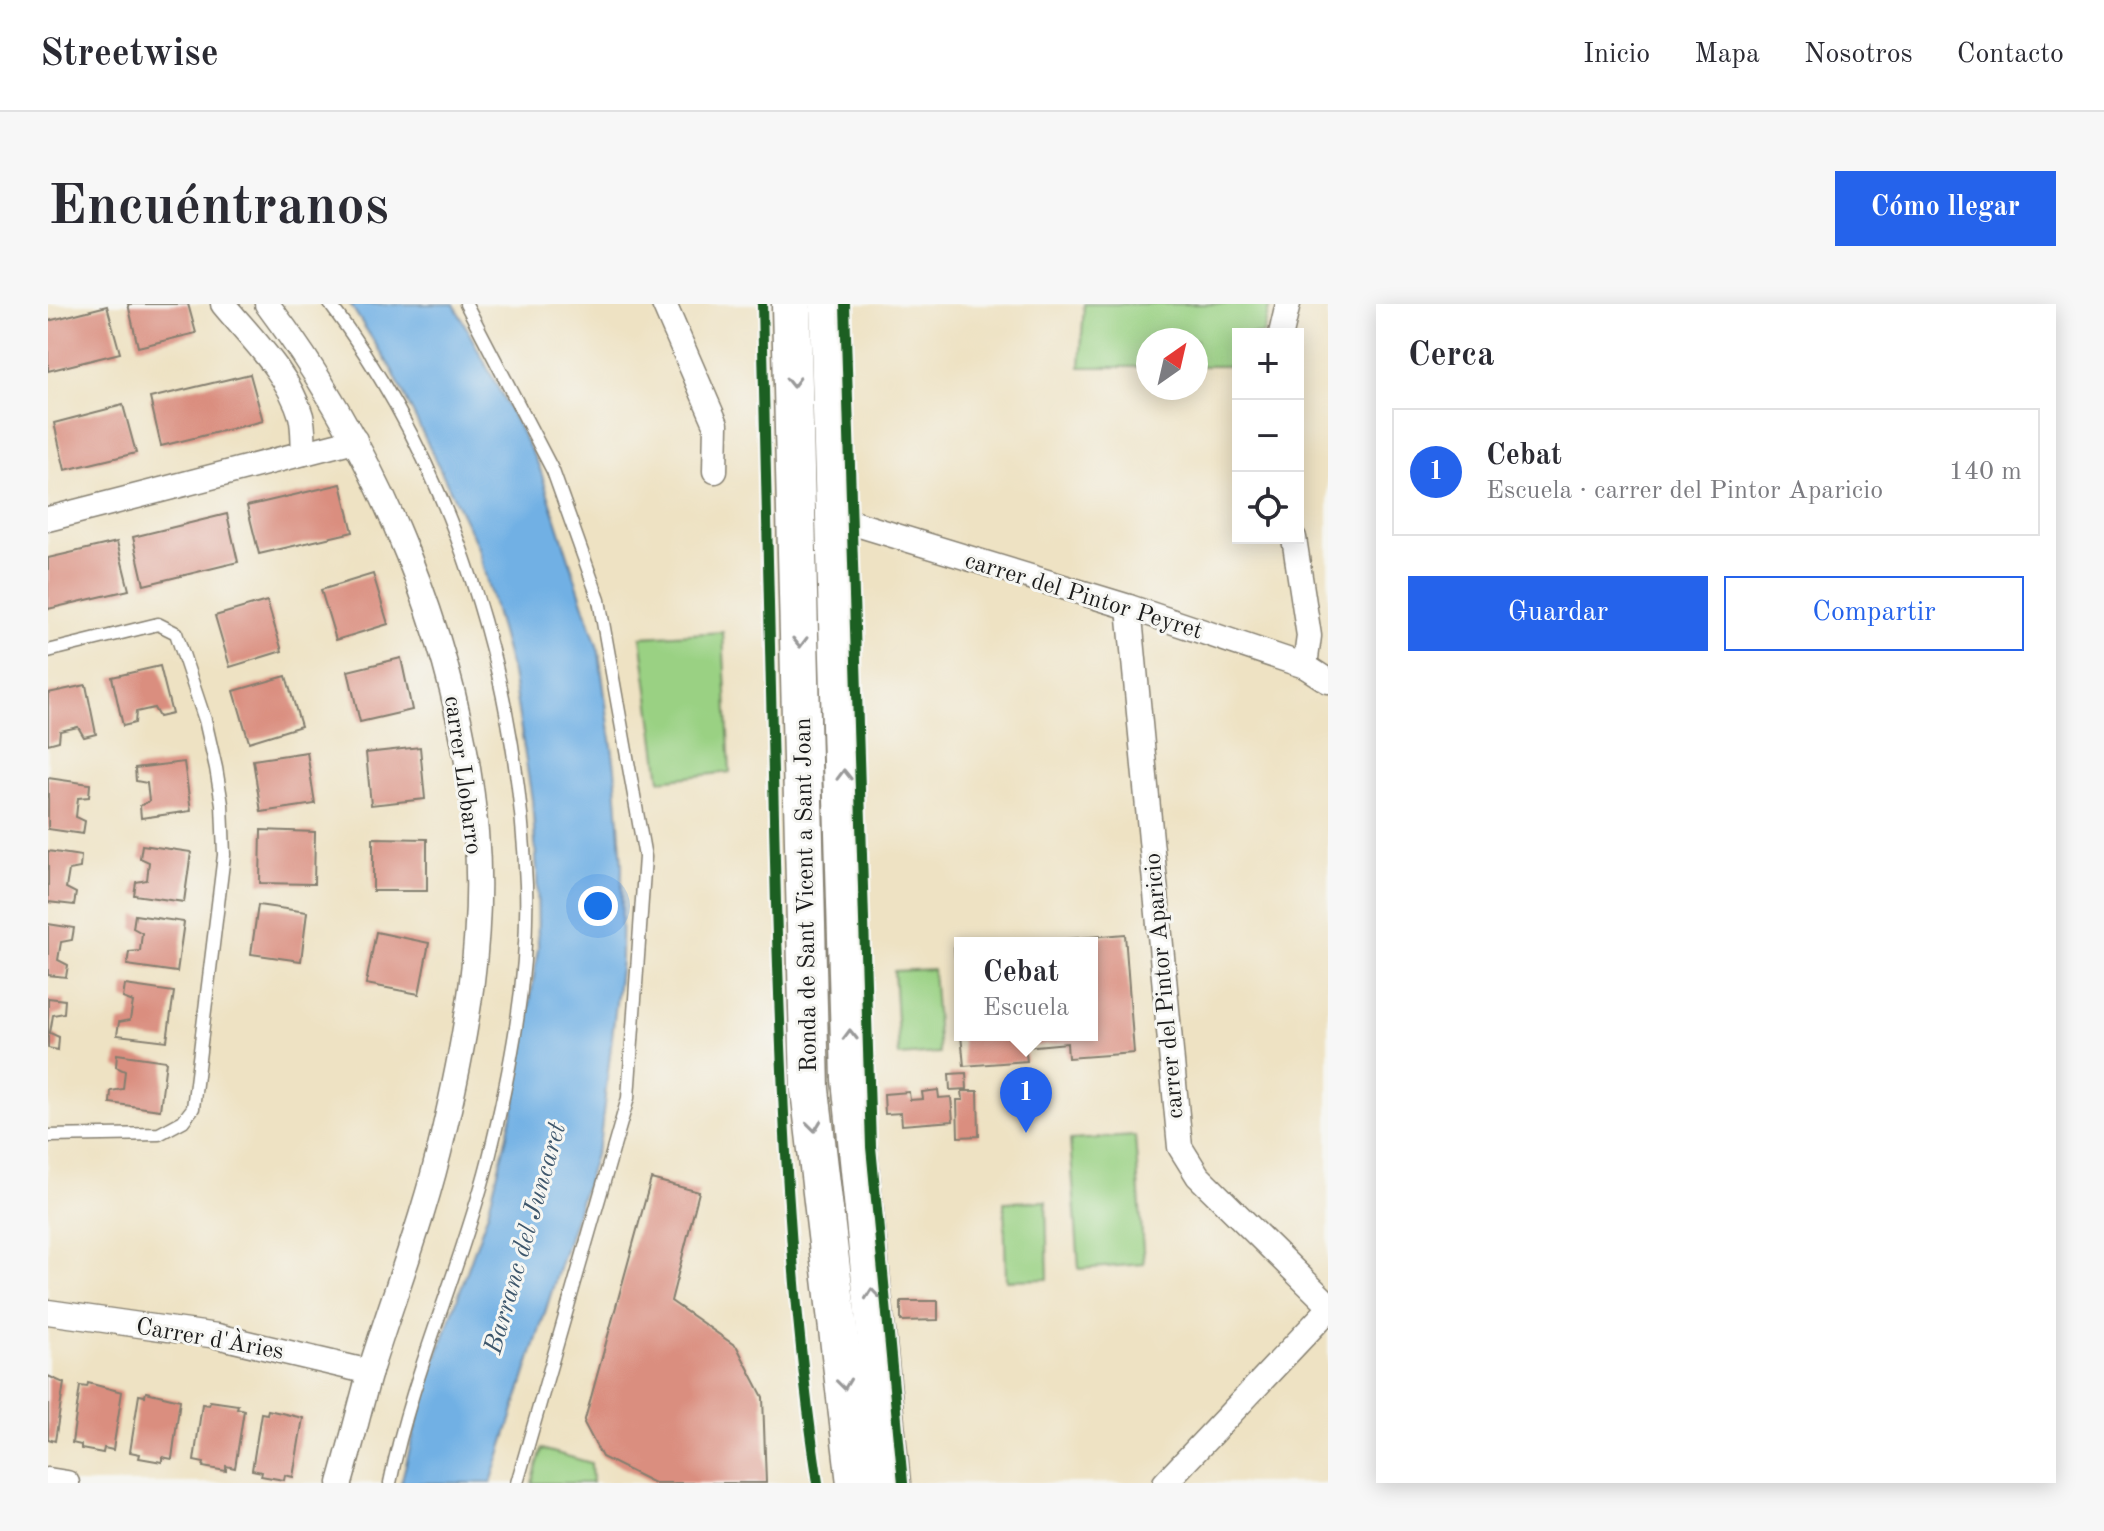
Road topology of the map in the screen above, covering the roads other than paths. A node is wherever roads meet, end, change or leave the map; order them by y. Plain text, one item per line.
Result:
1 (223, 304) edge
2 (267, 304) edge
3 (330, 304) edge
4 (466, 304) edge
5 (664, 304) edge
6 (791, 304) edge
7 (829, 304) edge
8 (1288, 304) edge
9 (1282, 328) edge
10 (355, 440) junction
11 (304, 453) junction
12 (715, 471) dead end
13 (837, 518) junction
14 (48, 519) edge
15 (1295, 544) edge
16 (1129, 607) junction
17 (48, 651) edge
18 (1305, 666) junction
19 (1328, 681) edge
20 (48, 1136) edge
21 (1328, 1307) edge
22 (48, 1312) edge
23 (370, 1372) junction
24 (48, 1480) edge
25 (67, 1483) edge
26 (340, 1483) edge
27 (390, 1483) edge
28 (517, 1483) edge
29 (856, 1483) edge
30 (891, 1483) edge
31 (1165, 1483) edge

1 - 11 street
2 - 10 street, carrer Llobarro
3 - 27 lane
4 - 28 lane
5 - 12 street
6 -> 29 main road, Ronda de Sant Vicent a Sant Joan
7 - 13 main road, Ronda de Sant Vicent a Sant Joan
8 - 9 street
10 - 11 street
10 - 23 street, carrer Llobarro
11 - 14 street
13 - 16 street, carrer del Pintor Peyret
30 -> 13 main road, Ronda de Sant Vicent a Sant Joan
15 - 18 street
16 - 18 street, carrer del Pintor Peyret
16 - 21 street, carrer del Pintor Aparicio
17 - 20 lane
18 - 19 street, carrer del Pintor Peyret
21 - 31 street
22 - 23 street, Carrer d'Àries
23 - 26 street, carrer Llobarro
24 - 25 street

